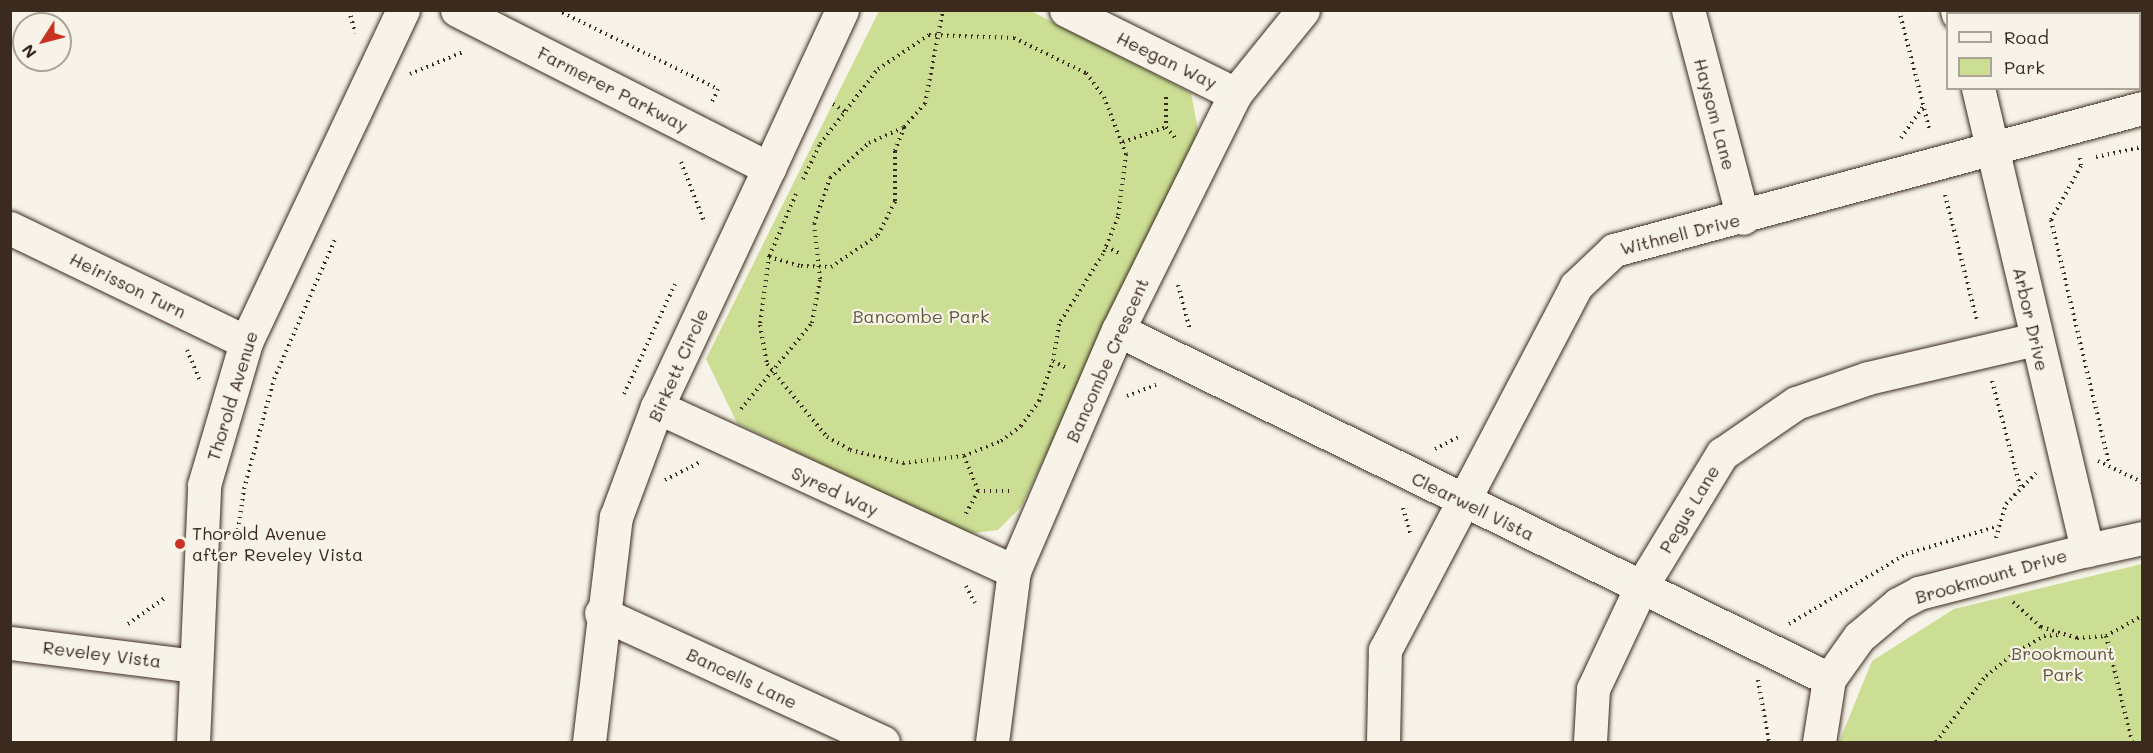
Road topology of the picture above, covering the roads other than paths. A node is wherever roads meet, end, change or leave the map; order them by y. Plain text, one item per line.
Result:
1 (403, 10) edge
2 (457, 10) edge
3 (842, 10) edge
4 (1066, 10) edge
5 (1303, 10) edge
6 (1688, 10) edge
7 (1979, 90) edge
8 (1235, 94) junction
9 (2142, 108) edge
10 (1994, 150) junction
11 (769, 168) junction
12 (1743, 218) junction
13 (10, 228) edge
14 (1118, 330) junction
15 (2036, 339) junction
16 (246, 342) junction
17 (657, 407) junction
18 (1466, 503) junction
19 (2142, 538) edge
20 (2087, 550) junction
21 (1014, 571) junction
22 (1641, 587) junction
23 (601, 613) junction
24 (10, 643) edge
25 (194, 666) junction
26 (1829, 679) junction
27 (193, 742) edge
28 (589, 742) edge
29 (883, 742) edge
30 (992, 742) edge
31 (1383, 742) edge
32 (1590, 742) edge
33 (1819, 742) edge

1 - 16 street, Thorold Avenue
2 - 11 street, Farmerer Parkway
3 - 11 street, Birkett Circle
4 - 8 street, Heegan Way
5 - 8 street, Bancombe Crescent
6 - 12 street, Haysom Lane
7 - 10 street, Arbor Drive
8 - 14 street, Bancombe Crescent
9 - 10 street, Withnell Drive
10 - 12 street, Withnell Drive
10 - 15 street, Arbor Drive
11 - 17 street, Birkett Circle
12 - 18 street, Withnell Drive
13 - 16 street, Heirisson Turn
14 - 18 street, Clearwell Vista
14 - 21 street, Bancombe Crescent
15 - 20 street, Arbor Drive
15 - 22 street, Pegus Lane
16 - 25 street, Thorold Avenue
17 - 21 street, Syred Way
17 - 23 street, Birkett Circle
18 - 22 street, Clearwell Vista
18 - 31 street, Withnell Drive
19 - 20 street, Brookmount Drive
20 - 26 street, Brookmount Drive
21 - 30 street, Bancombe Crescent
22 - 26 street, Clearwell Vista
22 - 32 street, Pegus Lane
23 - 28 street, Birkett Circle
23 - 29 street, Bancells Lane
24 - 25 street, Reveley Vista
25 - 27 street, Thorold Avenue
26 - 33 street, Brookmount Drive

